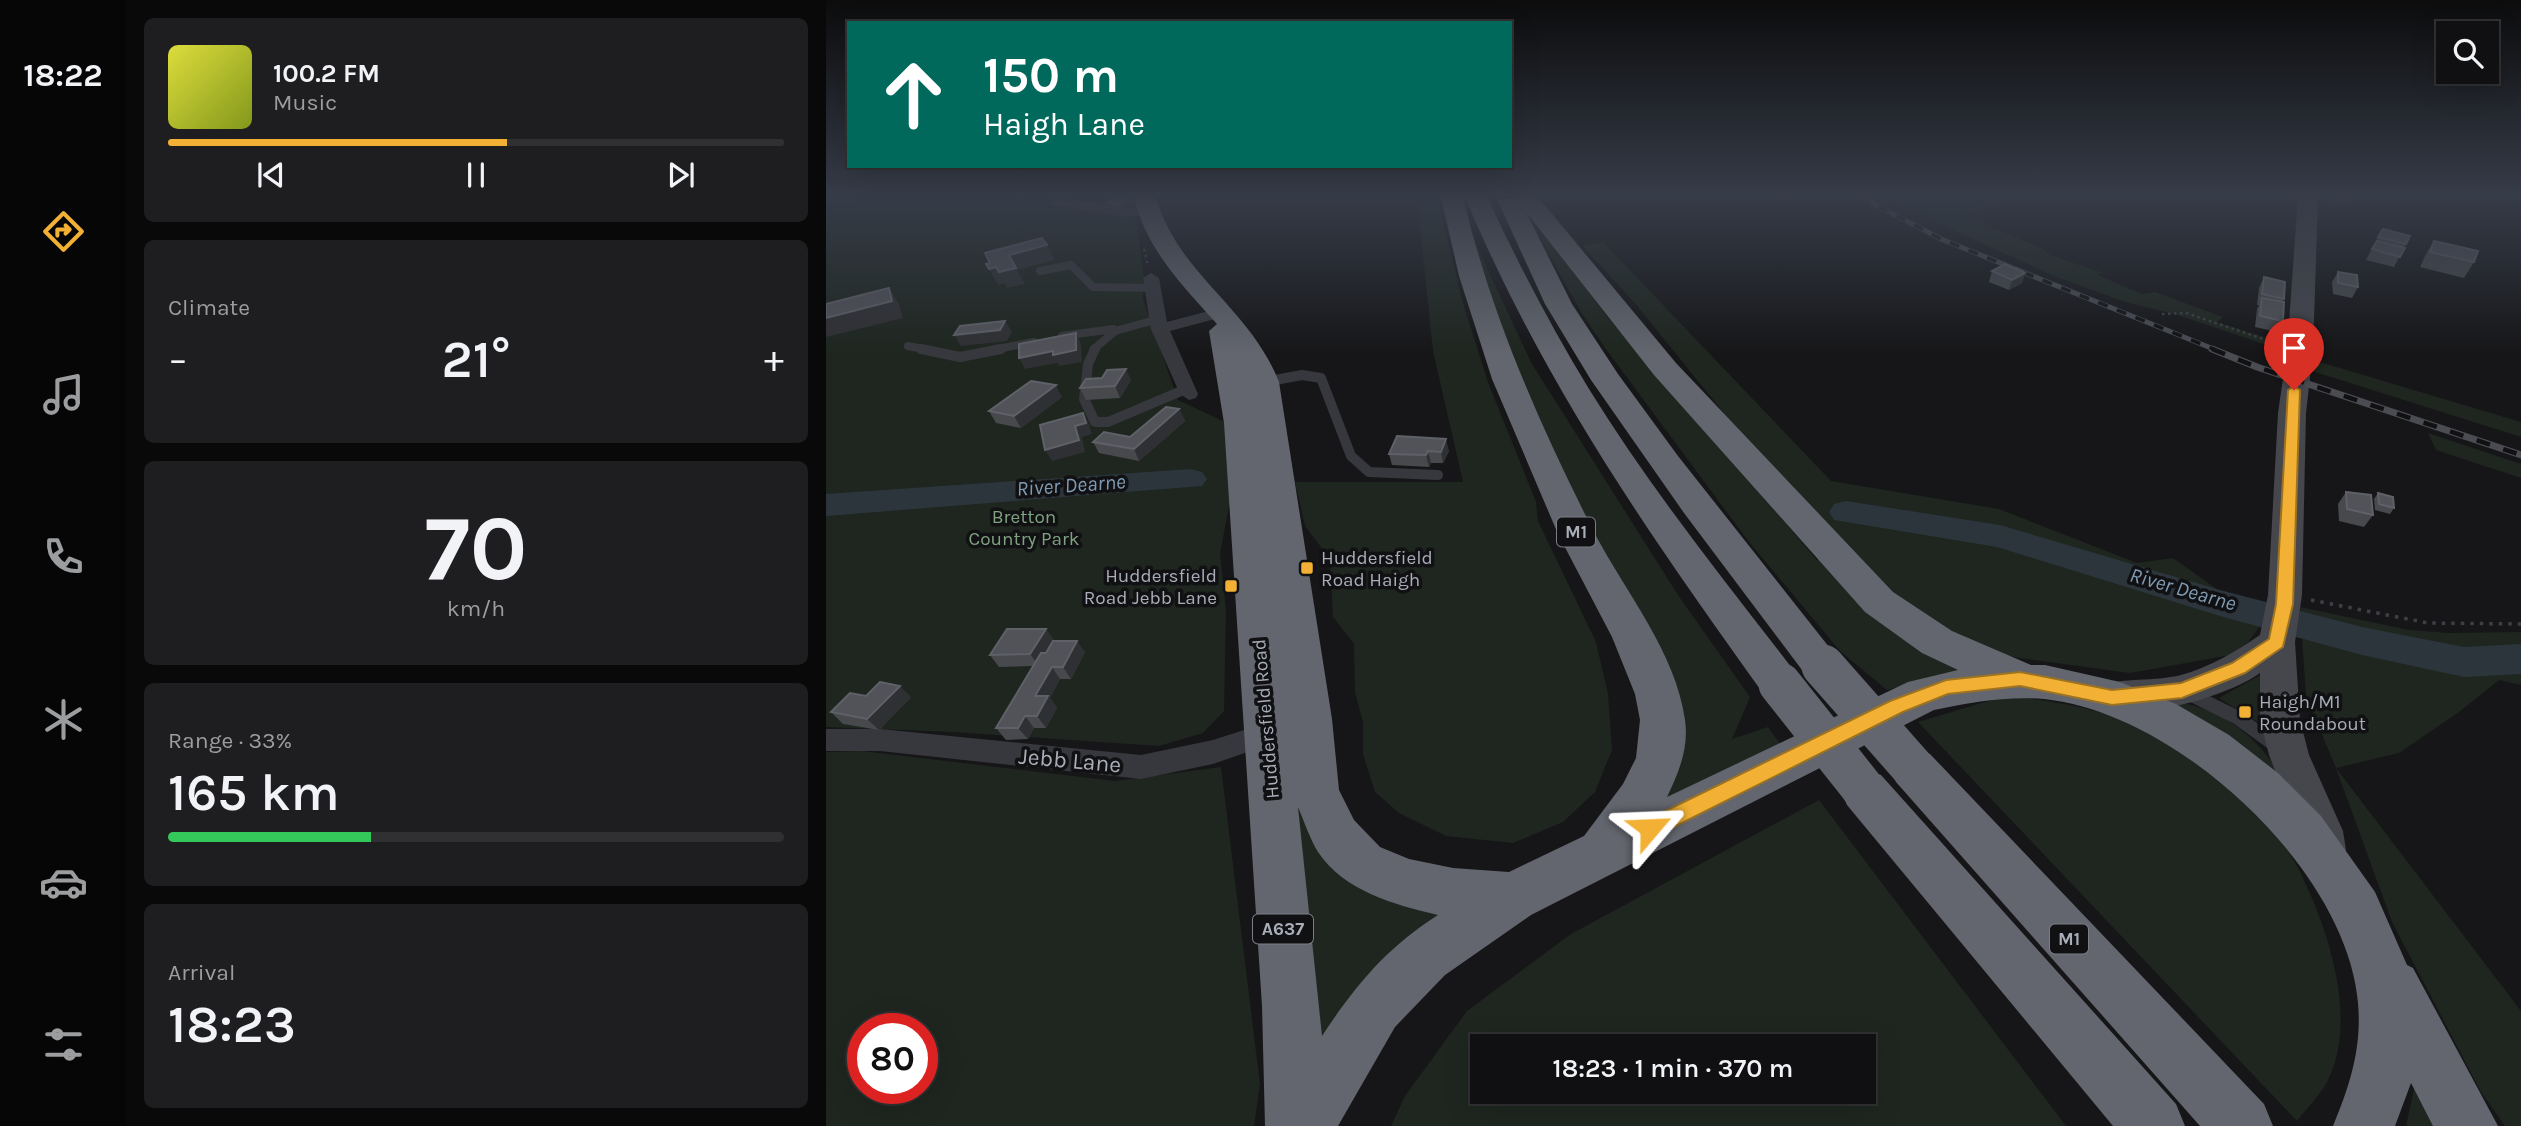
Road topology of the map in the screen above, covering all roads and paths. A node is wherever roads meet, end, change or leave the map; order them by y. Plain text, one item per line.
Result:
1 (1169, 250) edge
2 (1464, 250) edge
3 (1498, 250) edge
4 (1532, 250) edge
5 (1568, 250) edge
6 (2305, 250) edge
7 (1040, 271) dead end
8 (1151, 283) joint
9 (1220, 313) junction
10 (2162, 314) dead end
11 (1157, 325) junction
12 (1117, 328) junction
13 (1052, 338) edge
14 (1039, 341) edge
15 (908, 346) dead end
16 (2300, 351) junction
17 (1250, 385) junction
18 (1188, 392) joint
19 (1438, 475) dead end
20 (2281, 619) junction
21 (2521, 624) edge
22 (2020, 679) junction
23 (2182, 690) junction
24 (2112, 697) junction
25 (1288, 726) junction
26 (826, 740) edge
27 (2289, 755) junction
28 (1601, 852) junction
29 (2326, 860) junction
30 (1512, 897) junction
31 (2381, 964) junction
32 (2234, 1117) edge
33 (1296, 1126) edge
34 (1304, 1126) edge
35 (2154, 1126) edge
36 (2364, 1126) edge
37 (2466, 1126) edge

1 - 9 highway, Huddersfield Road
2 - 28 highway, M1
3 - 35 highway, bridge
4 - 32 highway, M1, bridge
5 - 22 highway
6 - 16 street
7 - 8 lane
8 - 11 street
9 - 11 street
9 - 17 highway, Huddersfield Road
10 - 16 path
11 - 12 lane
11 - 18 street
12 - 13 lane
12 - 18 lane
14 - 15 lane
16 - 20 street
17 - 19 lane
17 - 25 highway, Huddersfield Road / A637
20 - 21 path
20 - 23 street
20 - 27 street
22 - 24 highway
22 - 28 highway
23 - 24 street
23 - 27 lane
24 - 29 highway
25 - 26 street, Jebb Lane
25 - 30 highway, Huddersfield Road
25 - 33 highway, Huddersfield Road / A637
27 - 29 street
28 - 30 highway
29 - 31 highway
30 - 34 highway
31 - 36 highway
31 - 37 highway

